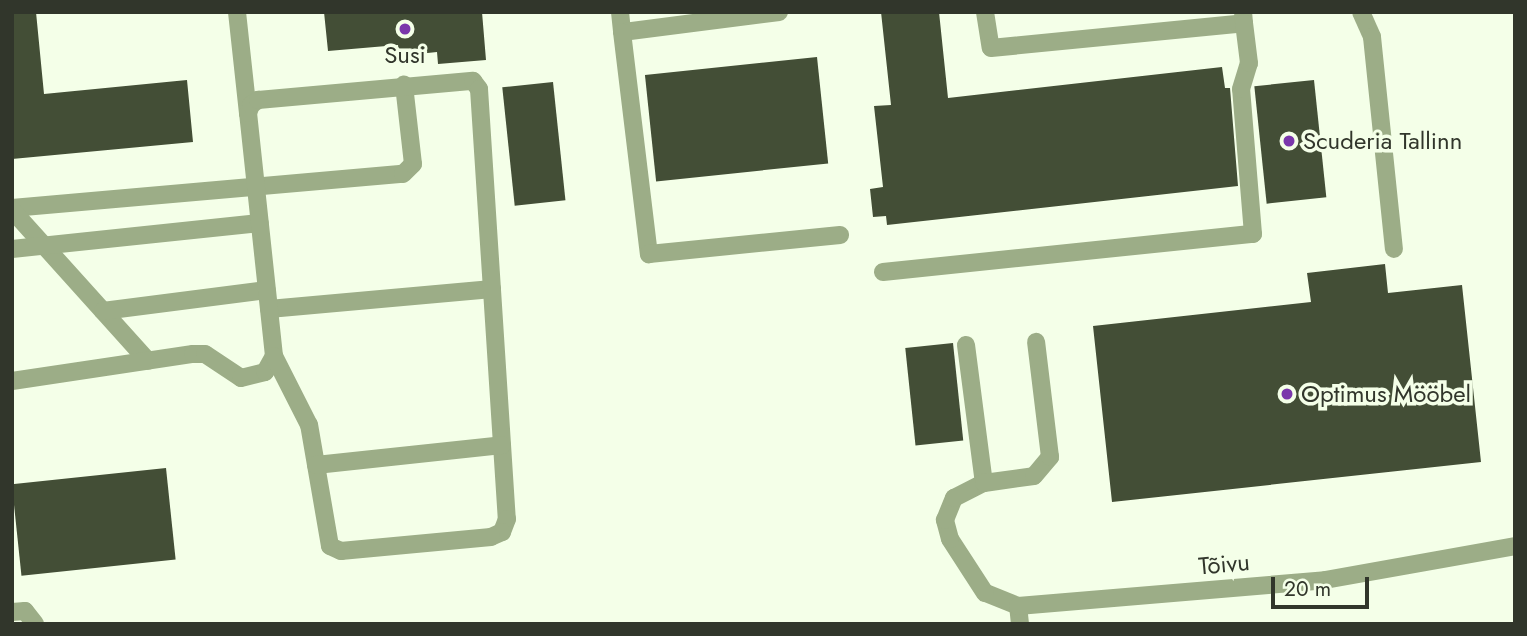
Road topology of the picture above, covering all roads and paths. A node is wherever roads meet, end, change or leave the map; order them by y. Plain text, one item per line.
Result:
1 (237, 12) edge
2 (620, 12) edge
3 (779, 12) edge
4 (985, 12) edge
5 (1361, 12) edge
6 (1244, 18) edge
7 (622, 32) junction
8 (404, 85) junction
9 (248, 113) junction
10 (256, 187) junction
11 (12, 209) edge
12 (260, 223) junction
13 (840, 235) dead end
14 (44, 246) junction
15 (12, 249) edge
16 (1394, 249) dead end
17 (883, 272) dead end
18 (492, 289) junction
19 (267, 290) junction
20 (269, 309) junction
21 (103, 311) junction
22 (1036, 342) dead end
23 (966, 345) dead end
24 (274, 356) junction
25 (148, 361) junction
26 (12, 381) edge
27 (502, 445) junction
28 (316, 465) junction
29 (984, 483) junction
30 (1515, 546) edge
31 (12, 612) edge
32 (1019, 615) edge
33 (34, 624) edge

1 - 9 street
2 - 7 street
3 - 7 street
4 - 6 street
5 - 16 street
6 - 17 street
7 - 13 street
8 - 9 street
8 - 10 street
8 - 18 street
9 - 10 street
10 - 11 street
10 - 12 street
11 - 14 street
12 - 14 street
12 - 19 street
14 - 15 street
14 - 21 street
18 - 20 street
18 - 27 street
19 - 20 street
19 - 21 street
20 - 24 street
21 - 25 street
22 - 29 street
23 - 29 street
24 - 25 street
24 - 28 street
25 - 26 street
27 - 28 street
27 - 28 street
29 - 32 street
30 - 32 street, Tõivu
31 - 33 street

